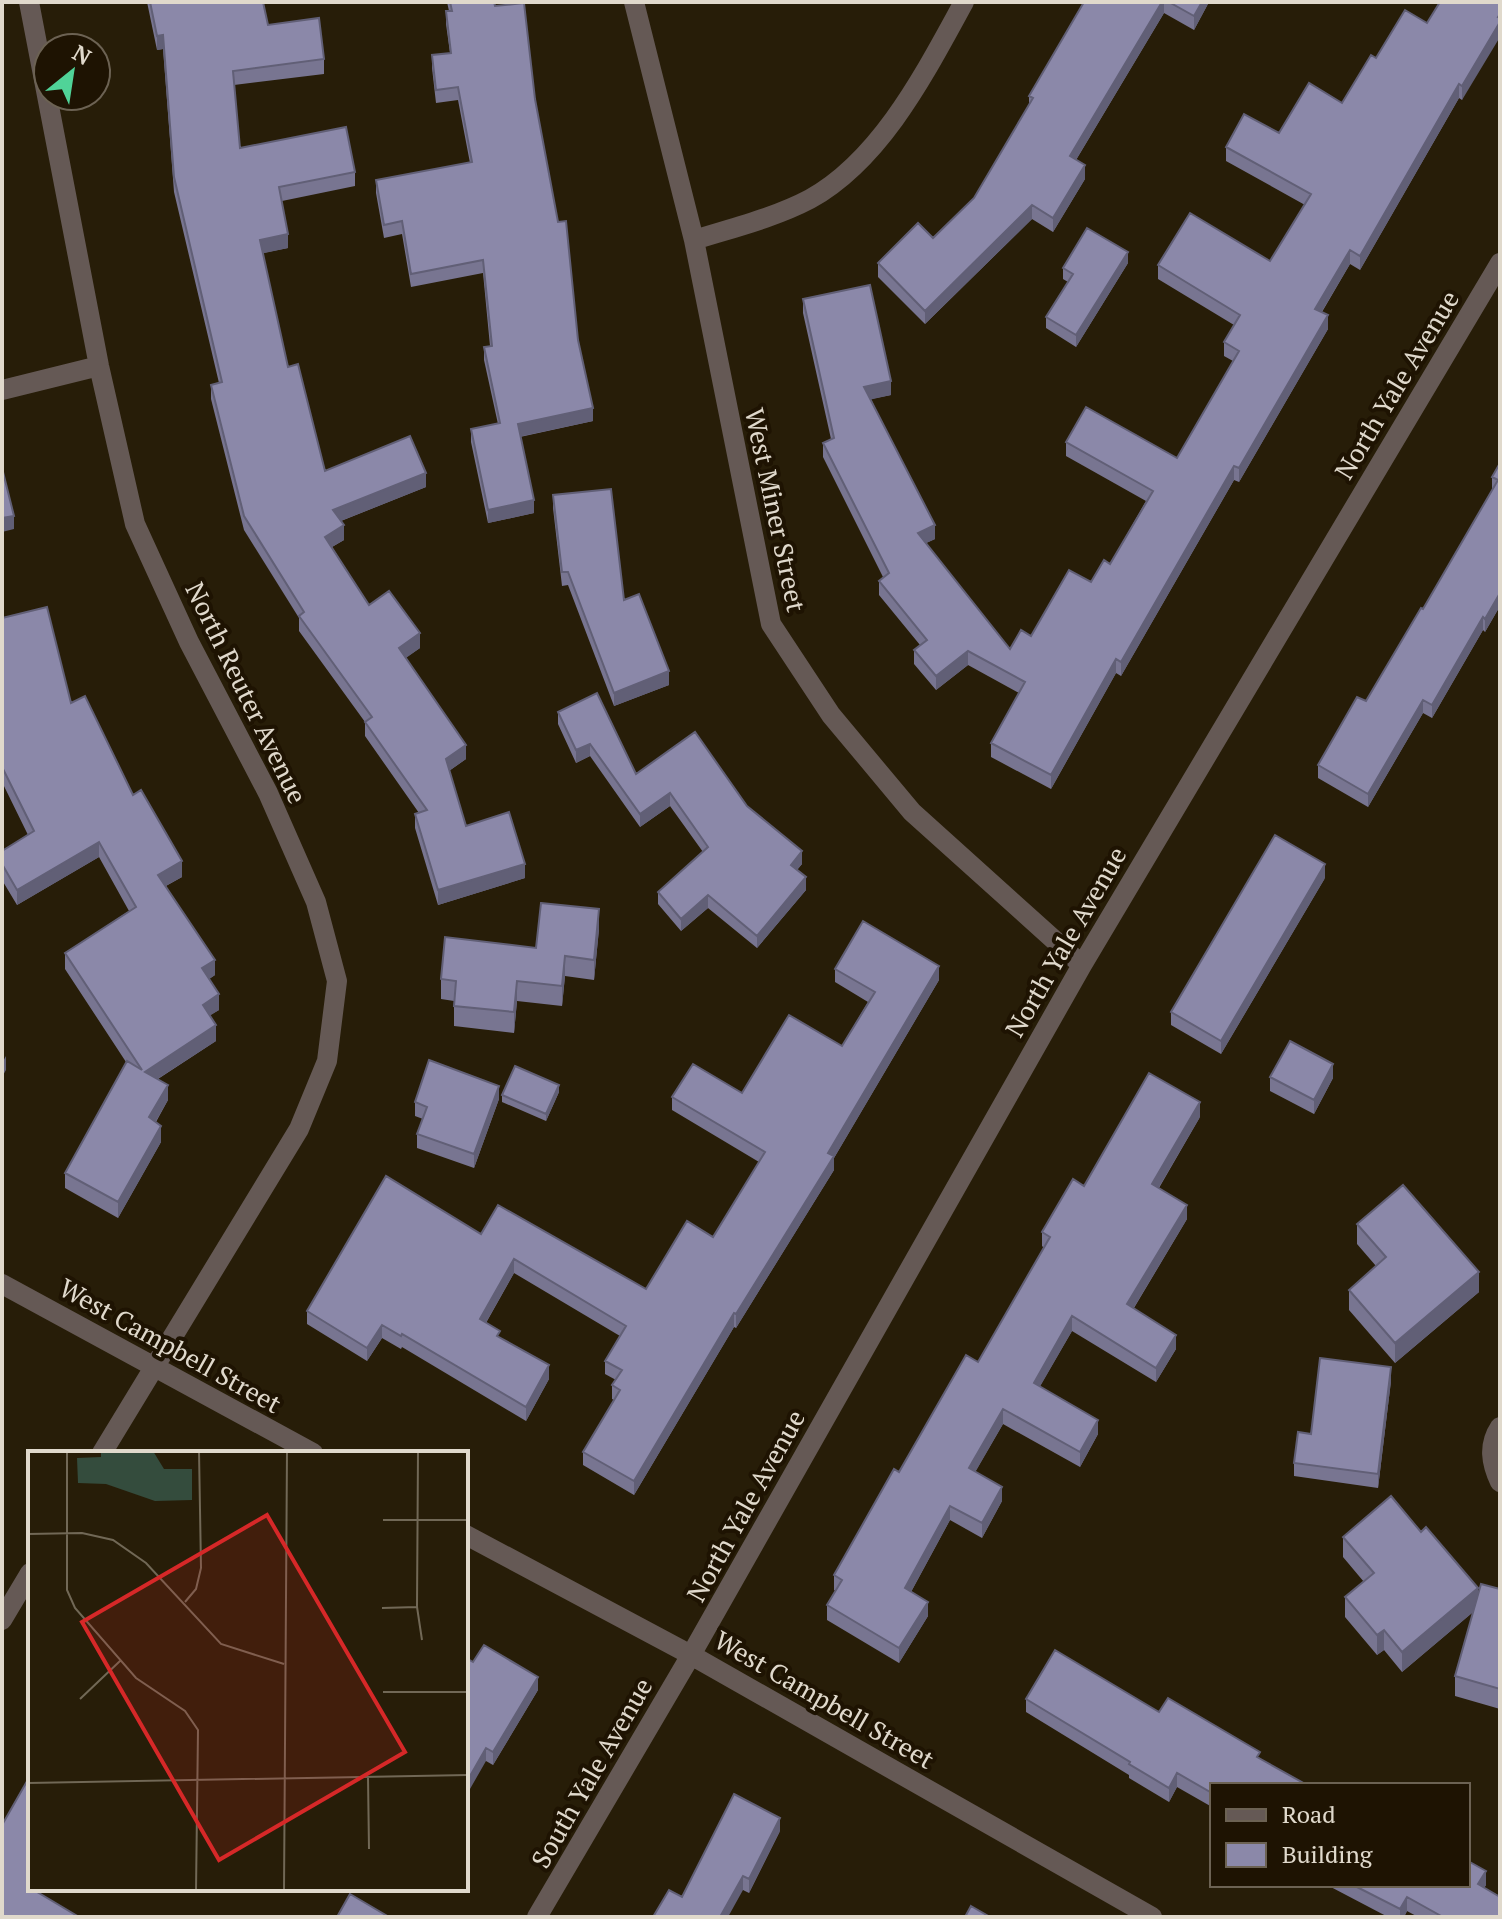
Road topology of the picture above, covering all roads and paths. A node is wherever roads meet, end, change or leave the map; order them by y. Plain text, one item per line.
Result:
1 (29, 2) edge
2 (634, 2) edge
3 (964, 2) edge
4 (694, 240) junction
5 (1500, 263) edge
6 (99, 366) junction
7 (2, 390) edge
8 (1082, 965) junction
9 (2, 1284) edge
10 (154, 1368) junction
11 (1500, 1427) edge
12 (103, 1451) edge
13 (309, 1451) edge
14 (1500, 1482) edge
15 (468, 1536) edge
16 (28, 1576) edge
17 (2, 1620) edge
18 (691, 1655) junction
19 (537, 1917) edge
20 (1152, 1917) edge

1 - 6 street, North Reuter Avenue
2 - 4 street, West Miner Street
3 - 4 street
4 - 8 street, West Miner Street
5 - 8 street, North Yale Avenue
6 - 7 street
6 - 10 street, North Reuter Avenue
8 - 18 street, North Yale Avenue
9 - 10 street, West Campbell Street
10 - 12 street, North Reuter Avenue
10 - 13 street, West Campbell Street
11 - 14 street
15 - 18 street, West Campbell Street
16 - 17 street
18 - 19 street, South Yale Avenue
18 - 20 street, West Campbell Street

